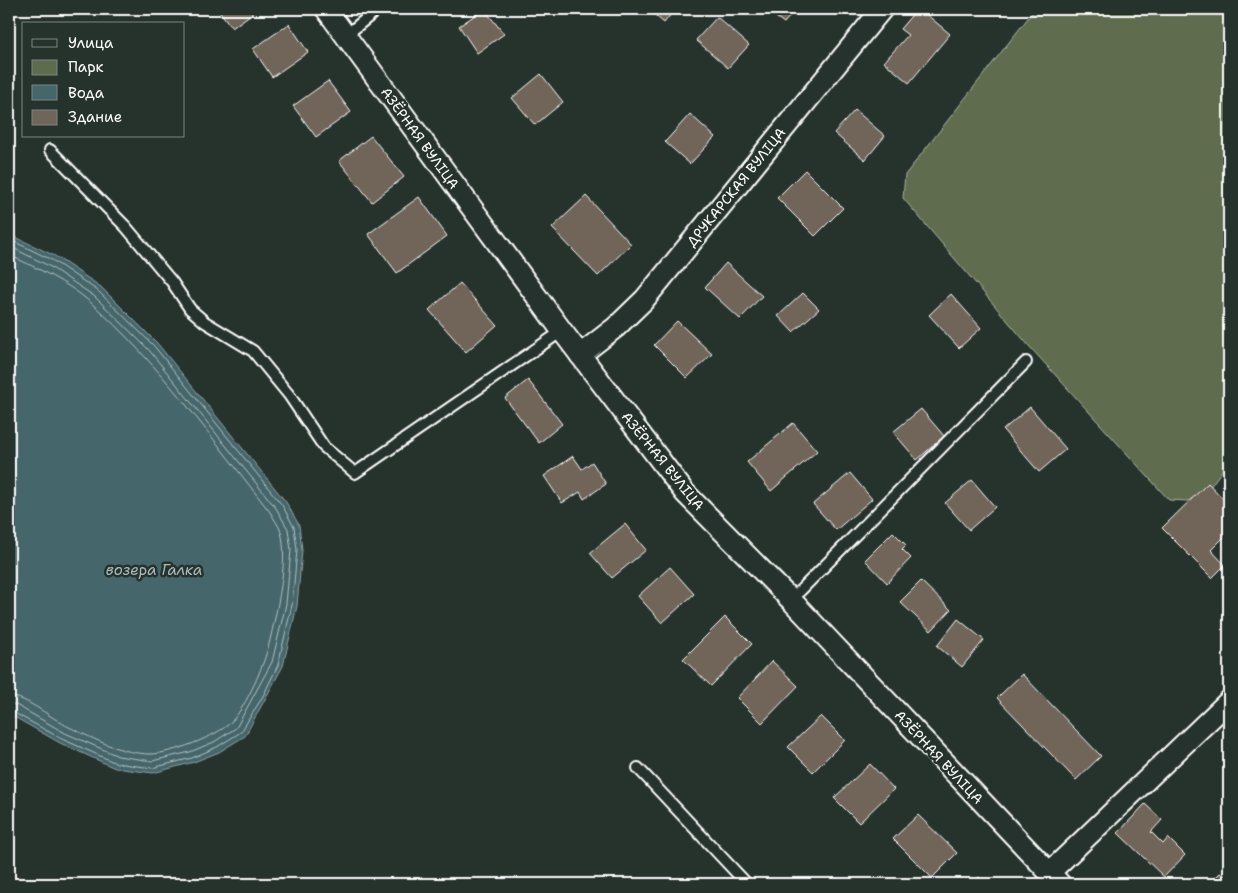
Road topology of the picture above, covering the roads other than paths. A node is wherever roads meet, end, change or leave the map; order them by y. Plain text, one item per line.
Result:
1 (326, 9) edge
2 (378, 9) edge
3 (882, 9) edge
4 (345, 36) junction
5 (50, 150) dead end
6 (562, 331) junction
7 (580, 355) junction
8 (1026, 362) dead end
9 (791, 600) junction
10 (1229, 700) edge
11 (638, 768) dead end
12 (1054, 879) edge
13 (747, 884) edge

1 - 4 street, АЗЁРНАЯ ВУЛІЦА
2 - 4 lane
3 - 7 street, ДРУКАРСКАЯ ВУЛІЦА
4 - 6 street, АЗЁРНАЯ ВУЛІЦА
5 - 6 lane
6 - 7 street, АЗЁРНАЯ ВУЛІЦА
7 - 9 street, АЗЁРНАЯ ВУЛІЦА
8 - 9 lane
9 - 12 street, АЗЁРНАЯ ВУЛІЦА
10 - 12 street, АЗЁРНАЯ ВУЛІЦА
11 - 13 lane

